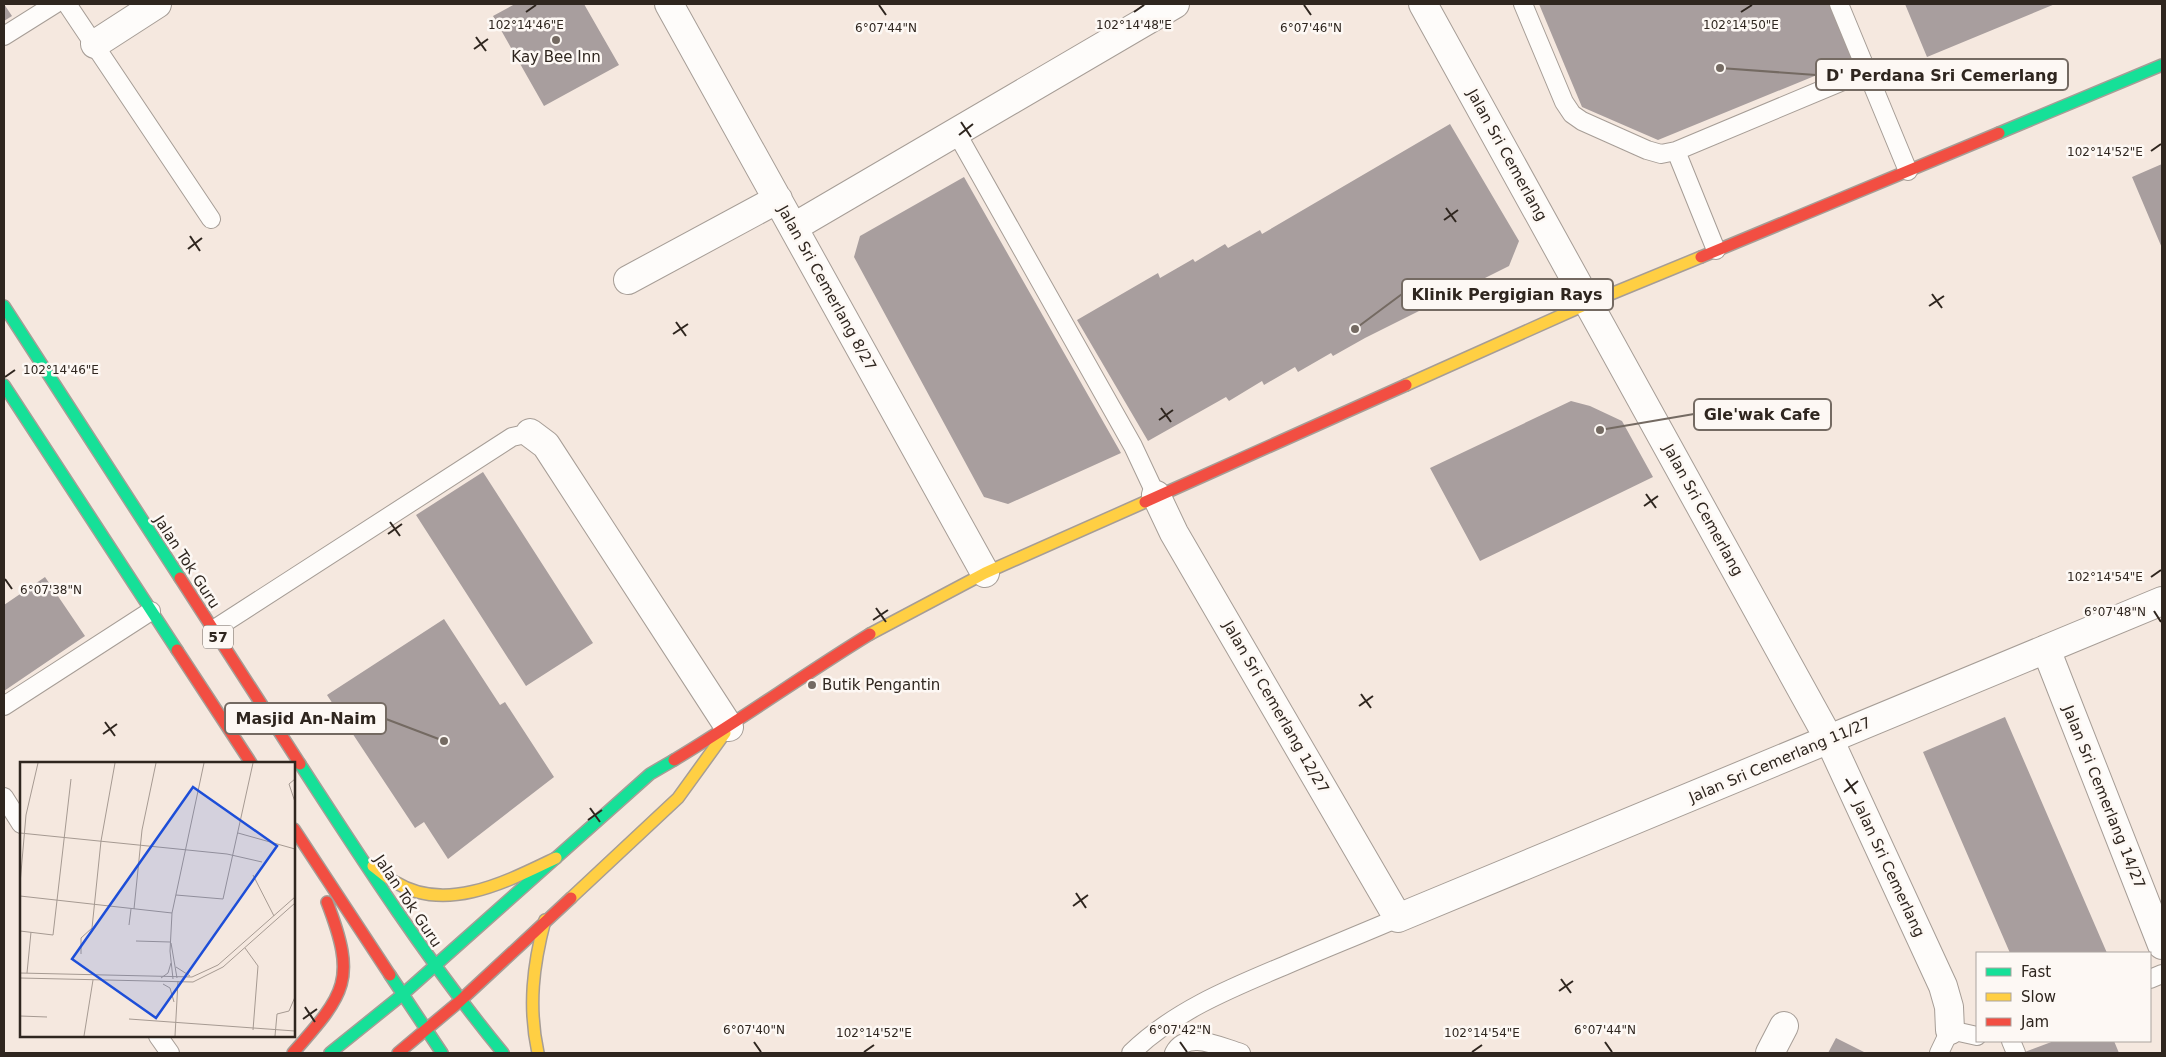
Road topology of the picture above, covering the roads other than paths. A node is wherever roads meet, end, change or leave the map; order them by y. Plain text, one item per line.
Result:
1 (56, 4) edge
2 (67, 4) edge
3 (157, 4) edge
4 (669, 4) edge
5 (1176, 4) edge
6 (1423, 4) edge
7 (1523, 4) edge
8 (1839, 4) edge
9 (4, 36) edge
10 (95, 44) junction
11 (2162, 66) edge
12 (1867, 71) junction
13 (956, 132) junction
14 (1676, 151) junction
15 (1908, 171) junction
16 (778, 200) junction
17 (211, 219) dead end
18 (794, 228) junction
19 (1716, 250) junction
20 (628, 280) dead end
21 (1589, 303) junction
22 (4, 306) edge
23 (4, 385) edge
24 (530, 433) joint
25 (1156, 495) junction
26 (985, 573) junction
27 (2162, 601) edge
28 (151, 611) junction
29 (214, 630) junction
30 (2046, 649) junction
31 (4, 706) edge
32 (729, 727) junction
33 (1830, 740) junction
34 (250, 762) edge
35 (4, 797) edge
36 (20, 822) edge
37 (297, 834) edge
38 (355, 850) junction
39 (556, 858) junction
40 (1398, 918) junction
41 (545, 920) junction
42 (2162, 945) edge
43 (434, 966) junction
44 (402, 995) junction
45 (460, 1001) junction
46 (1784, 1026) dead end
47 (426, 1032) junction
48 (1976, 1036) edge
49 (159, 1037) edge
50 (1944, 1042) edge
51 (170, 1053) edge
52 (294, 1053) edge
53 (330, 1053) edge
54 (398, 1053) edge
55 (442, 1053) edge
56 (503, 1053) edge
57 (538, 1053) edge
58 (1131, 1053) edge
59 (1174, 1053) edge
60 (1240, 1053) edge
61 (1770, 1053) edge

1 - 9 lane
2 - 10 lane
3 - 10 street
4 - 16 street, Jalan Sri Cemerlang 8/27
5 - 13 street
6 - 21 street, Jalan Sri Cemerlang
7 - 14 lane
8 - 12 lane
10 - 17 lane
11 - 15 main road
12 - 14 lane
12 - 15 lane
13 - 18 street
13 - 25 lane
14 - 19 lane
15 - 19 main road
16 - 18 street, Jalan Sri Cemerlang 8/27
16 - 20 street
18 - 26 street, Jalan Sri Cemerlang 8/27
19 - 21 main road
21 - 25 main road
21 - 33 street, Jalan Sri Cemerlang
22 - 29 main road, Jalan Tok Guru / 57
23 - 28 main road
24 - 29 lane
24 - 32 street
25 - 26 main road
25 - 40 street, Jalan Sri Cemerlang 12/27
26 - 32 main road
27 - 30 street, Jalan Sri Cemerlang 11/27
28 - 31 lane
28 - 34 main road
29 - 38 main road, Jalan Tok Guru / 57
30 - 33 street, Jalan Sri Cemerlang 11/27
30 - 42 street, Jalan Sri Cemerlang 14/27
32 - 39 main road
32 - 41 main road
33 - 40 street, Jalan Sri Cemerlang 11/27
33 - 50 street, Jalan Sri Cemerlang
35 - 36 lane
37 - 44 main road
37 - 52 main road
38 - 39 main road
38 - 43 main road, Jalan Tok Guru / 57
39 - 43 main road
40 - 58 lane
41 - 45 main road
41 - 57 main road
43 - 44 main road
43 - 45 main road, Jalan Tok Guru / 57
44 - 47 main road
44 - 53 main road
45 - 47 main road
45 - 56 main road, Jalan Tok Guru / 57
46 - 61 street
47 - 54 main road
47 - 55 main road
48 - 50 lane
49 - 51 lane
59 - 60 lane

